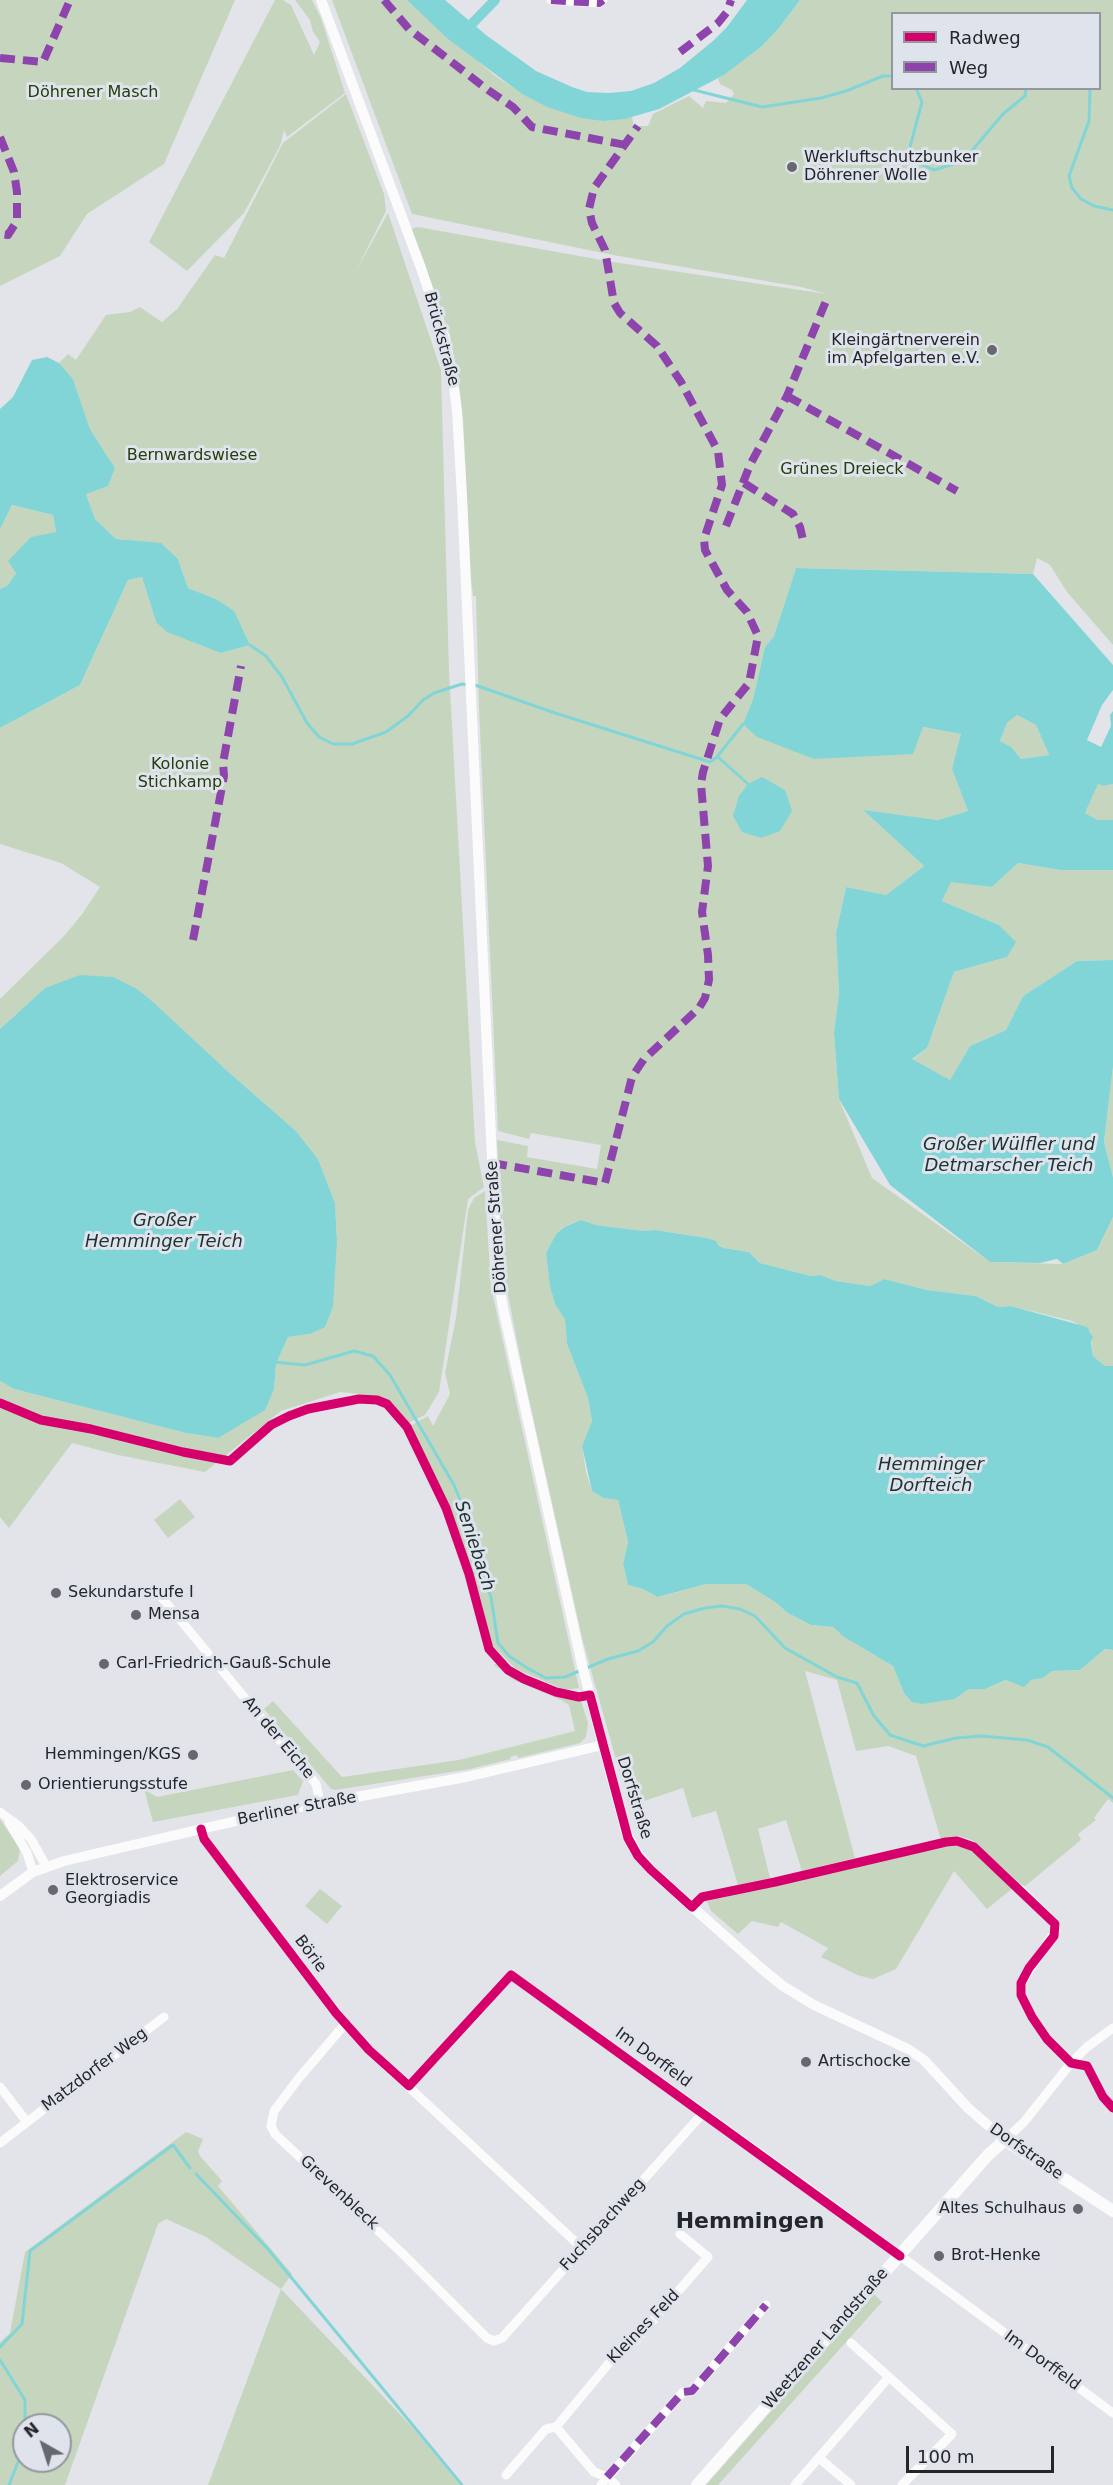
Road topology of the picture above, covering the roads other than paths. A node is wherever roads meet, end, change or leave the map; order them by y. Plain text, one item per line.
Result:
1 (321, 0) edge
2 (551, 0) edge
3 (603, 0) edge
4 (471, 697) joint
5 (158, 1593) dead end
6 (603, 1746) junction
7 (320, 1803) junction
8 (3, 1815) edge
9 (201, 1828) junction
10 (46, 1866) junction
11 (33, 1872) junction
12 (1020, 1889) dead end
13 (0, 1896) edge
14 (164, 2017) dead end
15 (345, 2024) junction
16 (1113, 2028) edge
17 (1071, 2063) junction
18 (409, 2086) junction
19 (0, 2087) edge
20 (704, 2112) junction
21 (27, 2122) junction
22 (1005, 2140) junction
23 (0, 2143) edge
24 (1113, 2211) edge
25 (680, 2234) dead end
26 (582, 2248) junction
27 (900, 2256) junction
28 (766, 2305) dead end
29 (502, 2338) joint
30 (851, 2343) dead end
31 (889, 2377) junction
32 (1113, 2413) edge
33 (556, 2427) junction
34 (819, 2458) junction
35 (506, 2475) dead end
36 (604, 2481) edge
37 (616, 2485) edge
38 (697, 2485) edge
39 (795, 2485) edge
40 (850, 2485) edge
41 (902, 2485) edge

1 - 4 street, Brückstraße
2 - 3 street
4 - 6 street, Döhrener Straße
5 - 7 street, An der Eiche
6 - 7 street, Berliner Straße
6 - 22 street, Dorfstraße
7 - 9 street, Berliner Straße
8 - 10 street
8 - 11 street
9 - 10 street, Berliner Straße
9 - 15 street, Börie
10 - 11 street, Berliner Straße
11 - 13 street, Berliner Straße
12 - 17 street
14 - 21 street, Matzdorfer Weg
15 - 18 street, Börie
15 - 29 street, Grevenbleck
16 - 17 street
17 - 22 street
18 - 20 street, Im Dorffeld
18 - 26 street, Börie
19 - 21 street, Matzdorfer Weg
20 - 26 street, Fuchsbachweg
20 - 27 street, Im Dorffeld
21 - 23 street, Matzdorfer Weg
22 - 24 main road, Dorfstraße
22 - 27 main road, Weetzener Landstraße
25 - 33 street, Kleines Feld
26 - 29 street, Fuchsbachweg
27 - 32 street, Im Dorffeld
27 - 38 main road, Weetzener Landstraße
28 - 36 street
30 - 31 street
31 - 34 street
31 - 41 street
33 - 35 street, Kleines Feld
33 - 36 street
34 - 39 street
34 - 40 street
36 - 37 street

